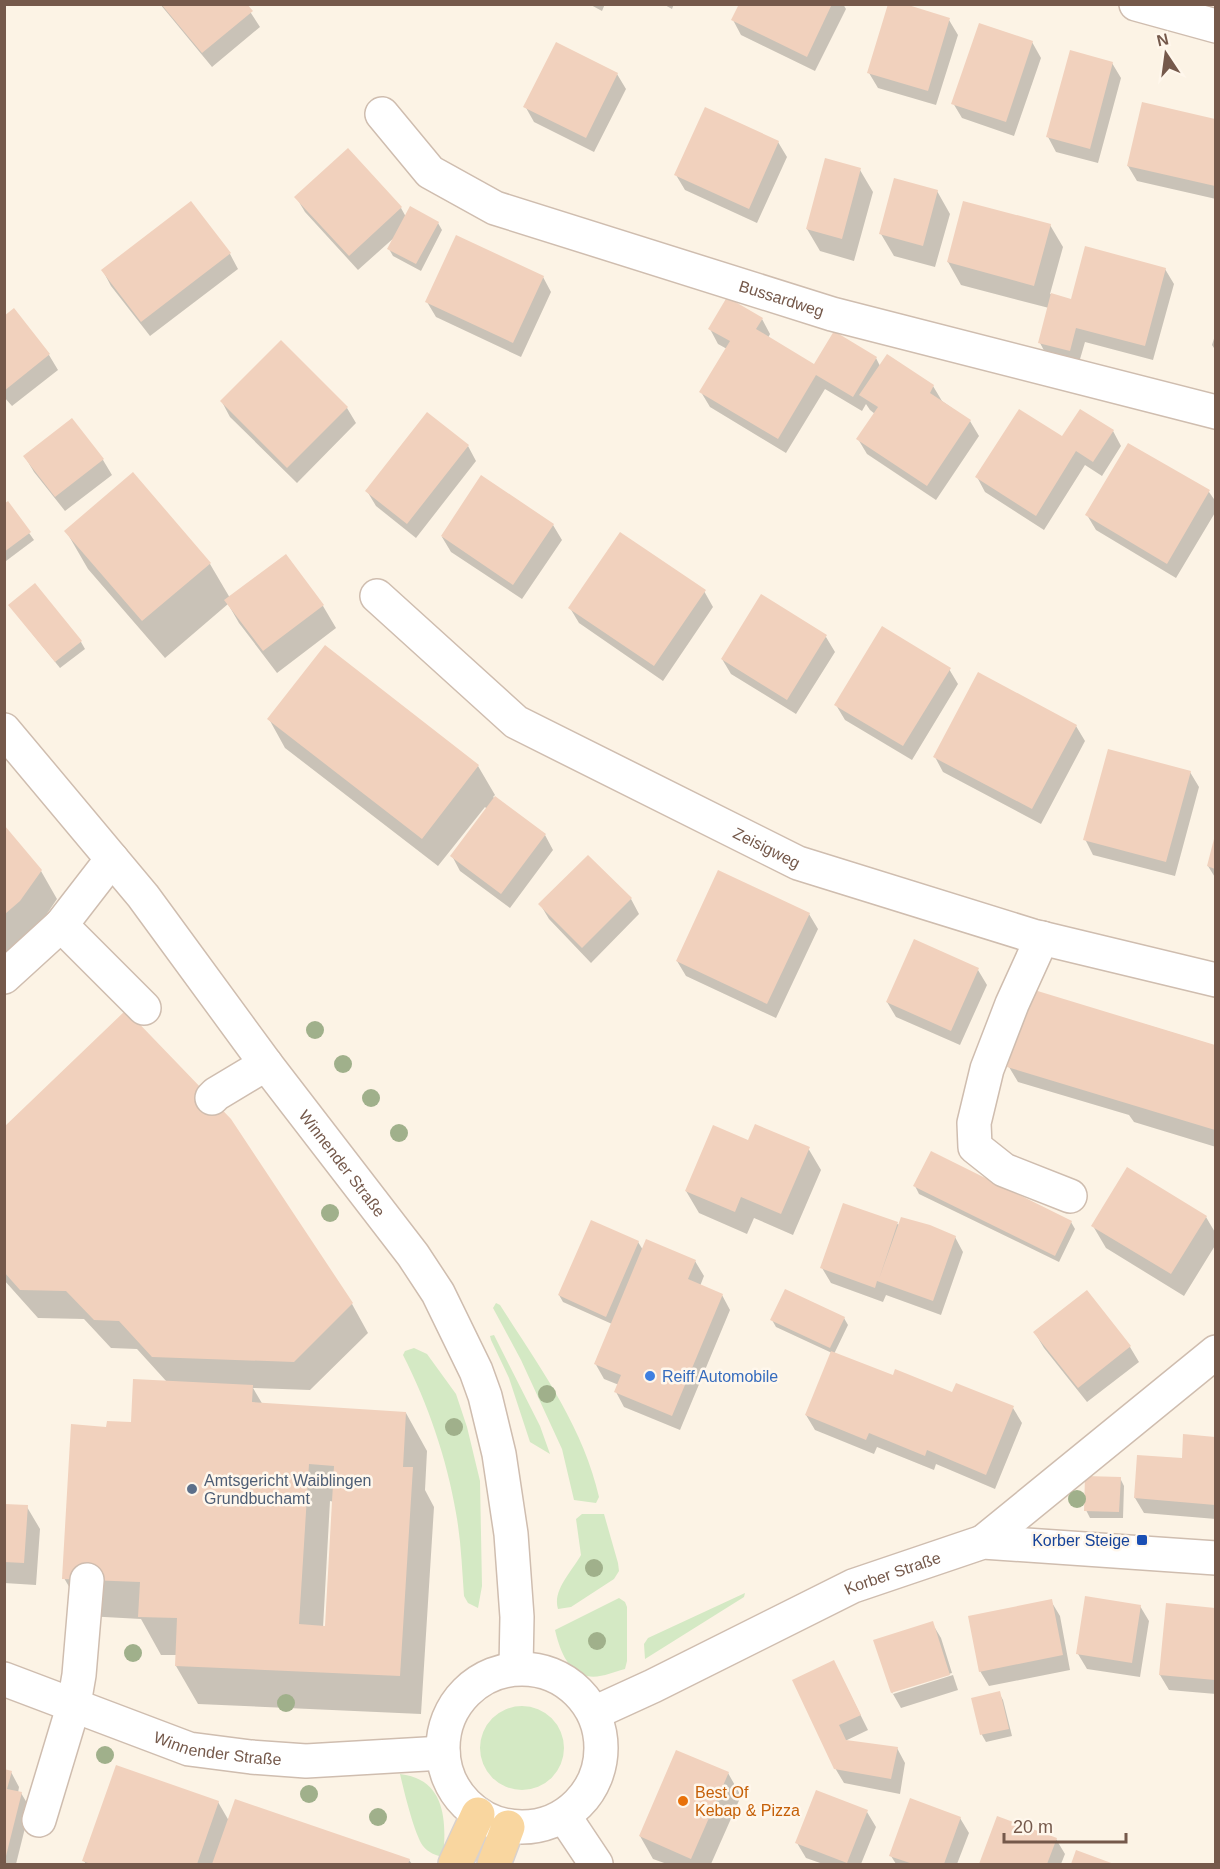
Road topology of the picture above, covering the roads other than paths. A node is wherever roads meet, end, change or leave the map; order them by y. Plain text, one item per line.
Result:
1 (1136, 4) edge
2 (1215, 26) edge
3 (382, 114) dead end
4 (1215, 412) edge
5 (376, 596) dead end
6 (4, 730) edge
7 (112, 858) junction
8 (61, 926) junction
9 (1042, 938) junction
10 (4, 977) edge
11 (1215, 980) edge
12 (144, 1008) dead end
13 (266, 1064) junction
14 (212, 1098) dead end
15 (1070, 1196) dead end
16 (1215, 1352) edge
17 (983, 1542) junction
18 (1215, 1557) edge
19 (87, 1580) dead end
20 (516, 1668) junction
21 (4, 1679) edge
22 (74, 1704) junction
23 (594, 1713) junction
24 (443, 1754) junction
25 (478, 1814) junction
26 (564, 1816) junction
27 (39, 1820) dead end
28 (508, 1827) junction
29 (456, 1864) edge
30 (494, 1864) edge
31 (596, 1864) edge

1 - 2 street
3 - 4 street, Bussardweg
5 - 9 street, Zeisigweg
6 - 7 street, Winnender Straße
7 - 8 street
7 - 13 street, Winnender Straße
8 - 10 street
8 - 12 street
9 - 11 street, Zeisigweg
9 - 15 street
13 - 14 street
13 - 20 street, Winnender Straße
16 - 17 street
17 - 18 street, Korber Straße
17 - 23 street, Korber Straße
19 - 22 street
20 - 23 street
20 - 24 street
21 - 22 street, Winnender Straße
22 - 24 street, Winnender Straße
22 - 27 street
23 - 26 street
24 - 25 street
25 - 28 street
25 - 29 main road
26 - 28 street
26 - 31 street
28 - 30 main road

